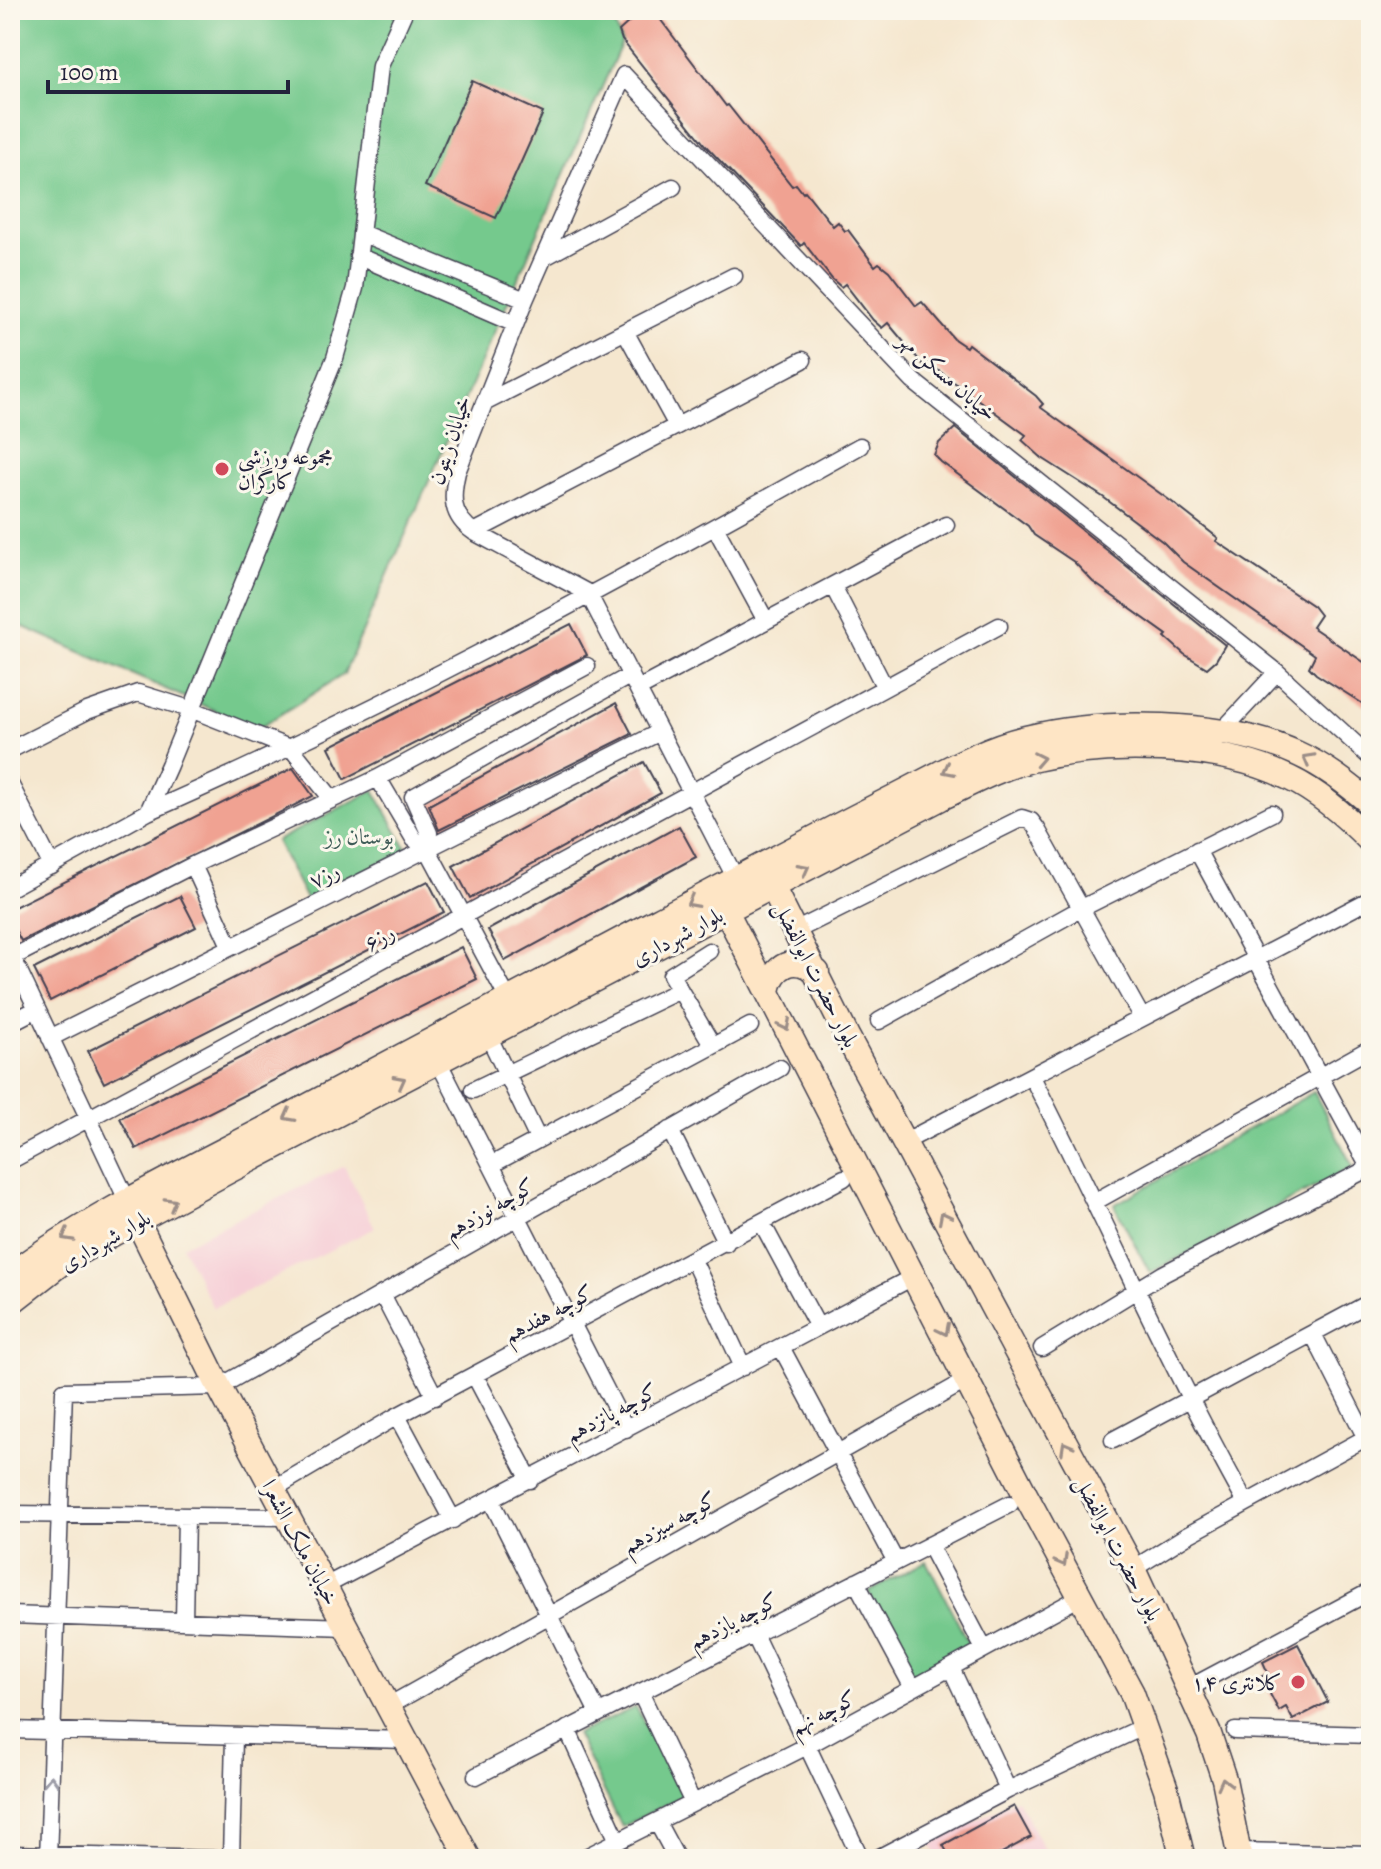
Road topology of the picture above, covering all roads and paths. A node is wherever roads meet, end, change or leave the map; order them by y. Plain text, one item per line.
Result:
1 (405, 10) edge
2 (624, 75) joint
3 (673, 187) dead end
4 (361, 233) junction
5 (358, 256) junction
6 (545, 257) junction
7 (734, 276) dead end
8 (525, 300) junction
9 (515, 324) junction
10 (626, 333) junction
11 (803, 360) dead end
12 (484, 403) junction
13 (676, 424) junction
14 (860, 446) dead end
15 (946, 525) dead end
16 (715, 527) junction
17 (474, 532) junction
18 (833, 586) junction
19 (588, 593) junction
20 (766, 621) junction
21 (999, 626) dead end
22 (587, 666) dead end
23 (1277, 672) junction
24 (634, 682) junction
25 (884, 686) junction
26 (193, 710) junction
27 (660, 732) junction
28 (1220, 733) junction
29 (292, 749) junction
30 (10, 750) edge
31 (1371, 758) edge
32 (378, 778) junction
33 (10, 784) edge
34 (691, 792) junction
35 (332, 799) junction
36 (1371, 804) edge
37 (148, 812) junction
38 (1272, 813) dead end
39 (1371, 842) edge
40 (427, 848) junction
41 (1197, 850) junction
42 (193, 865) junction
43 (52, 866) junction
44 (736, 879) junction
45 (772, 886) junction
46 (10, 888) edge
47 (1371, 899) edge
48 (1082, 908) junction
49 (726, 911) junction
50 (461, 916) junction
51 (795, 931) junction
52 (230, 946) junction
53 (709, 951) dead end
54 (11, 955) edge
55 (1256, 959) junction
56 (817, 972) junction
57 (680, 990) junction
58 (768, 991) junction
59 (508, 999) junction
60 (37, 1009) junction
61 (1141, 1016) junction
62 (879, 1021) dead end
63 (10, 1023) edge
64 (750, 1026) dead end
65 (488, 1035) junction
66 (50, 1038) junction
67 (713, 1046) junction
68 (1371, 1048) edge
69 (438, 1061) junction
70 (780, 1068) dead end
71 (507, 1073) junction
72 (1319, 1074) junction
73 (1032, 1077) junction
74 (473, 1090) dead end
75 (89, 1122) junction
76 (670, 1130) junction
77 (538, 1139) junction
78 (904, 1142) junction
79 (10, 1161) edge
80 (491, 1165) junction
81 (1370, 1169) edge
82 (844, 1178) dead end
83 (1096, 1201) junction
84 (133, 1212) junction
85 (518, 1217) junction
86 (762, 1223) junction
87 (726, 1243) junction
88 (693, 1260) junction
89 (10, 1275) edge
90 (915, 1276) junction
91 (1137, 1290) junction
92 (382, 1294) junction
93 (1371, 1302) edge
94 (10, 1303) edge
95 (573, 1325) junction
96 (818, 1327) junction
97 (1313, 1334) junction
98 (781, 1347) junction
99 (1042, 1348) dead end
100 (743, 1367) junction
101 (475, 1376) junction
102 (969, 1379) junction
103 (219, 1387) junction
104 (435, 1397) junction
105 (1188, 1399) junction
106 (397, 1416) junction
107 (626, 1429) junction
108 (1113, 1440) dead end
109 (1369, 1440) edge
110 (838, 1453) junction
111 (530, 1480) junction
112 (273, 1489) junction
113 (491, 1500) junction
114 (1246, 1503) junction
115 (1010, 1504) dead end
116 (10, 1514) edge
117 (60, 1515) junction
118 (186, 1516) junction
119 (288, 1517) junction
120 (453, 1520) junction
121 (929, 1545) junction
122 (896, 1562) junction
123 (1133, 1569) junction
124 (856, 1582) junction
125 (325, 1586) junction
126 (1371, 1591) edge
127 (1082, 1596) junction
128 (10, 1615) edge
129 (549, 1615) junction
130 (58, 1617) junction
131 (184, 1621) junction
132 (346, 1627) junction
133 (754, 1634) junction
134 (984, 1649) junction
135 (951, 1668) junction
136 (913, 1688) junction
137 (1189, 1688) junction
138 (640, 1692) junction
139 (390, 1705) junction
140 (598, 1713) junction
141 (1145, 1726) junction
142 (567, 1729) junction
143 (10, 1730) edge
144 (54, 1731) junction
145 (1235, 1731) dead end
146 (1371, 1735) edge
147 (234, 1737) junction
148 (408, 1740) junction
149 (807, 1746) junction
150 (476, 1776) dead end
151 (1008, 1790) junction
152 (693, 1803) junction
153 (657, 1822) junction
154 (618, 1841) junction
155 (10, 1854) edge
156 (1371, 1854) edge
157 (1240, 1855) edge
158 (48, 1857) edge
159 (215, 1859) edge
160 (231, 1859) edge
161 (469, 1859) edge
162 (582, 1859) edge
163 (677, 1859) edge
164 (861, 1859) edge
165 (876, 1859) edge
166 (1183, 1859) edge

1 - 4 street
2 - 6 street, خیابان زیتون
2 - 23 street, خیابان مسکن مهر
3 - 6 street
4 - 5 street
4 - 8 street
5 - 9 street
5 - 26 street
6 - 8 street, خیابان زیتون
7 - 10 street
8 - 9 street, خیابان زیتون
9 - 12 street, خیابان زیتون
10 - 12 street
10 - 13 street
11 - 13 street
12 - 17 street, خیابان زیتون
13 - 17 street
14 - 16 street
15 - 18 street
16 - 19 street
16 - 20 street
17 - 19 street, خیابان زیتون
18 - 20 street
18 - 25 street
19 - 24 street
19 - 29 street
20 - 24 street
21 - 25 street, رز۶
22 - 32 street
23 - 28 street
23 - 31 street, خیابان مسکن مهر
24 - 27 street
24 - 40 street
25 - 34 street, رز۶
26 - 29 street
26 - 30 street
26 - 37 street
27 - 34 street
27 - 40 street, رز۷
36 -> 28 main road, بلوار شهرداری
28 -> 44 main road, بلوار شهرداری
29 - 35 street
29 - 37 street
32 - 35 street
32 - 40 street
33 - 43 street
34 - 44 street
34 - 50 street, رز۶
35 - 42 street
37 - 43 street
38 - 41 street
45 -> 39 main road, بلوار شهرداری
40 - 50 street
40 - 52 street, رز۷
41 - 48 street
41 - 55 street
42 - 52 street
42 - 54 street
43 - 46 street
44 - 45 main road, بلوار حضرت ابوالفضل
44 - 49 main road
44 -> 59 main road, بلوار شهرداری
45 - 49 main road, بلوار شهرداری
45 - 51 main road, بلوار حضرت ابوالفضل
47 - 55 street
48 - 51 street
48 - 61 street
48 - 62 street
49 - 58 main road
49 - 65 main road, بلوار شهرداری
50 - 59 street
50 - 75 street, رز۶
51 - 56 main road, بلوار حضرت ابوالفضل
52 - 66 street, رز۷
53 - 57 street
54 - 60 street
55 - 61 street
55 - 72 street
56 - 58 main road
56 - 78 main road, بلوار حضرت ابوالفضل
57 - 67 street
57 - 71 street
58 -> 90 main road
59 -> 84 main road, بلوار شهرداری
60 - 63 street
60 - 66 street
61 - 73 street
64 - 67 street
65 - 69 main road, بلوار شهرداری
65 - 71 street
66 - 75 street
67 - 77 street
68 - 72 street
69 - 80 street
84 -> 69 main road, بلوار شهرداری
70 - 76 street, کوچه نوزدهم
71 - 74 street
71 - 77 street
72 - 81 street
72 - 83 street
73 - 78 street
73 - 83 street
75 - 79 street, رز۶
75 - 84 street
76 - 85 street, کوچه نوزدهم
76 - 87 street
77 - 80 street
123 -> 78 main road, بلوار حضرت ابوالفضل
80 - 85 street
81 - 91 street
82 - 86 street, کوچه هفدهم
83 - 91 street
84 -> 89 main road, بلوار شهرداری
84 - 94 main road, بلوار شهرداری
84 - 103 main road, خیابان ملک الشعرا
85 - 92 street, کوچه نوزدهم
85 - 95 street
86 - 87 street, کوچه هفدهم
86 - 96 street
87 - 88 street, کوچه هفدهم
88 - 95 street, کوچه هفدهم
88 - 100 street
90 - 96 street, کوچه پانزدهم
90 -> 102 main road
91 - 99 street
91 - 105 street
92 - 103 street, کوچه نوزدهم
92 - 104 street
93 - 97 street
95 - 101 street, کوچه هفدهم
95 - 107 street
96 - 98 street, کوچه پانزدهم
97 - 105 street
97 - 109 street
98 - 100 street, کوچه پانزدهم
98 - 110 street
100 - 107 street, کوچه پانزدهم
101 - 104 street, کوچه هفدهم
101 - 111 street
102 - 110 street, کوچه سیزدهم
102 -> 127 main road
103 - 112 main road, خیابان ملک الشعرا
103 - 117 street
104 - 106 street, کوچه هفدهم
105 - 108 street
105 - 114 street
106 - 112 street, کوچه هفدهم
106 - 120 street
107 - 111 street, کوچه پانزدهم
109 - 114 street
110 - 122 street
110 - 129 street, کوچه سیزدهم
111 - 113 street, کوچه پانزدهم
112 - 119 main road, خیابان ملک الشعرا
113 - 120 street, کوچه پانزدهم
113 - 129 street
114 - 123 street
115 - 121 street, کوچه یازدهم
116 - 117 street
117 - 118 street
117 - 130 street
118 - 119 street
118 - 131 street
119 - 125 main road, خیابان ملک الشعرا
120 - 125 street, کوچه پانزدهم
121 - 122 street, کوچه یازدهم
121 - 134 street
122 - 124 street, کوچه یازدهم
123 - 137 main road, بلوار حضرت ابوالفضل
124 - 133 street, کوچه یازدهم
124 - 136 street
125 - 132 main road, خیابان ملک الشعرا
126 - 137 street
127 - 134 street, کوچه نهم
127 - 141 main road
128 - 130 street
129 - 139 street, کوچه سیزدهم
129 - 140 street
130 - 131 street
130 - 144 street
131 - 132 street
132 - 139 main road, خیابان ملک الشعرا
133 - 138 street, کوچه یازدهم
133 - 149 street
134 - 135 street, کوچه نهم
135 - 136 street, کوچه نهم
135 - 151 street
136 - 149 street, کوچه نهم
157 -> 137 main road, بلوار حضرت ابوالفضل
138 - 140 street, کوچه یازدهم
138 - 152 street
139 - 148 main road, خیابان ملک الشعرا
140 - 142 street, کوچه یازدهم
141 - 151 street
141 - 166 main road
142 - 150 street, کوچه یازدهم
142 - 154 street
143 - 144 street
144 - 147 street
158 -> 144 street
145 - 146 street
147 - 148 street
147 - 160 street
148 - 161 main road, خیابان ملک الشعرا
149 - 152 street, کوچه نهم
149 - 164 street
151 - 165 street
152 - 153 street, کوچه نهم
153 - 154 street, کوچه نهم
153 - 163 street
154 - 162 street, کوچه نهم
155 - 158 street
156 - 157 street
158 - 159 street

